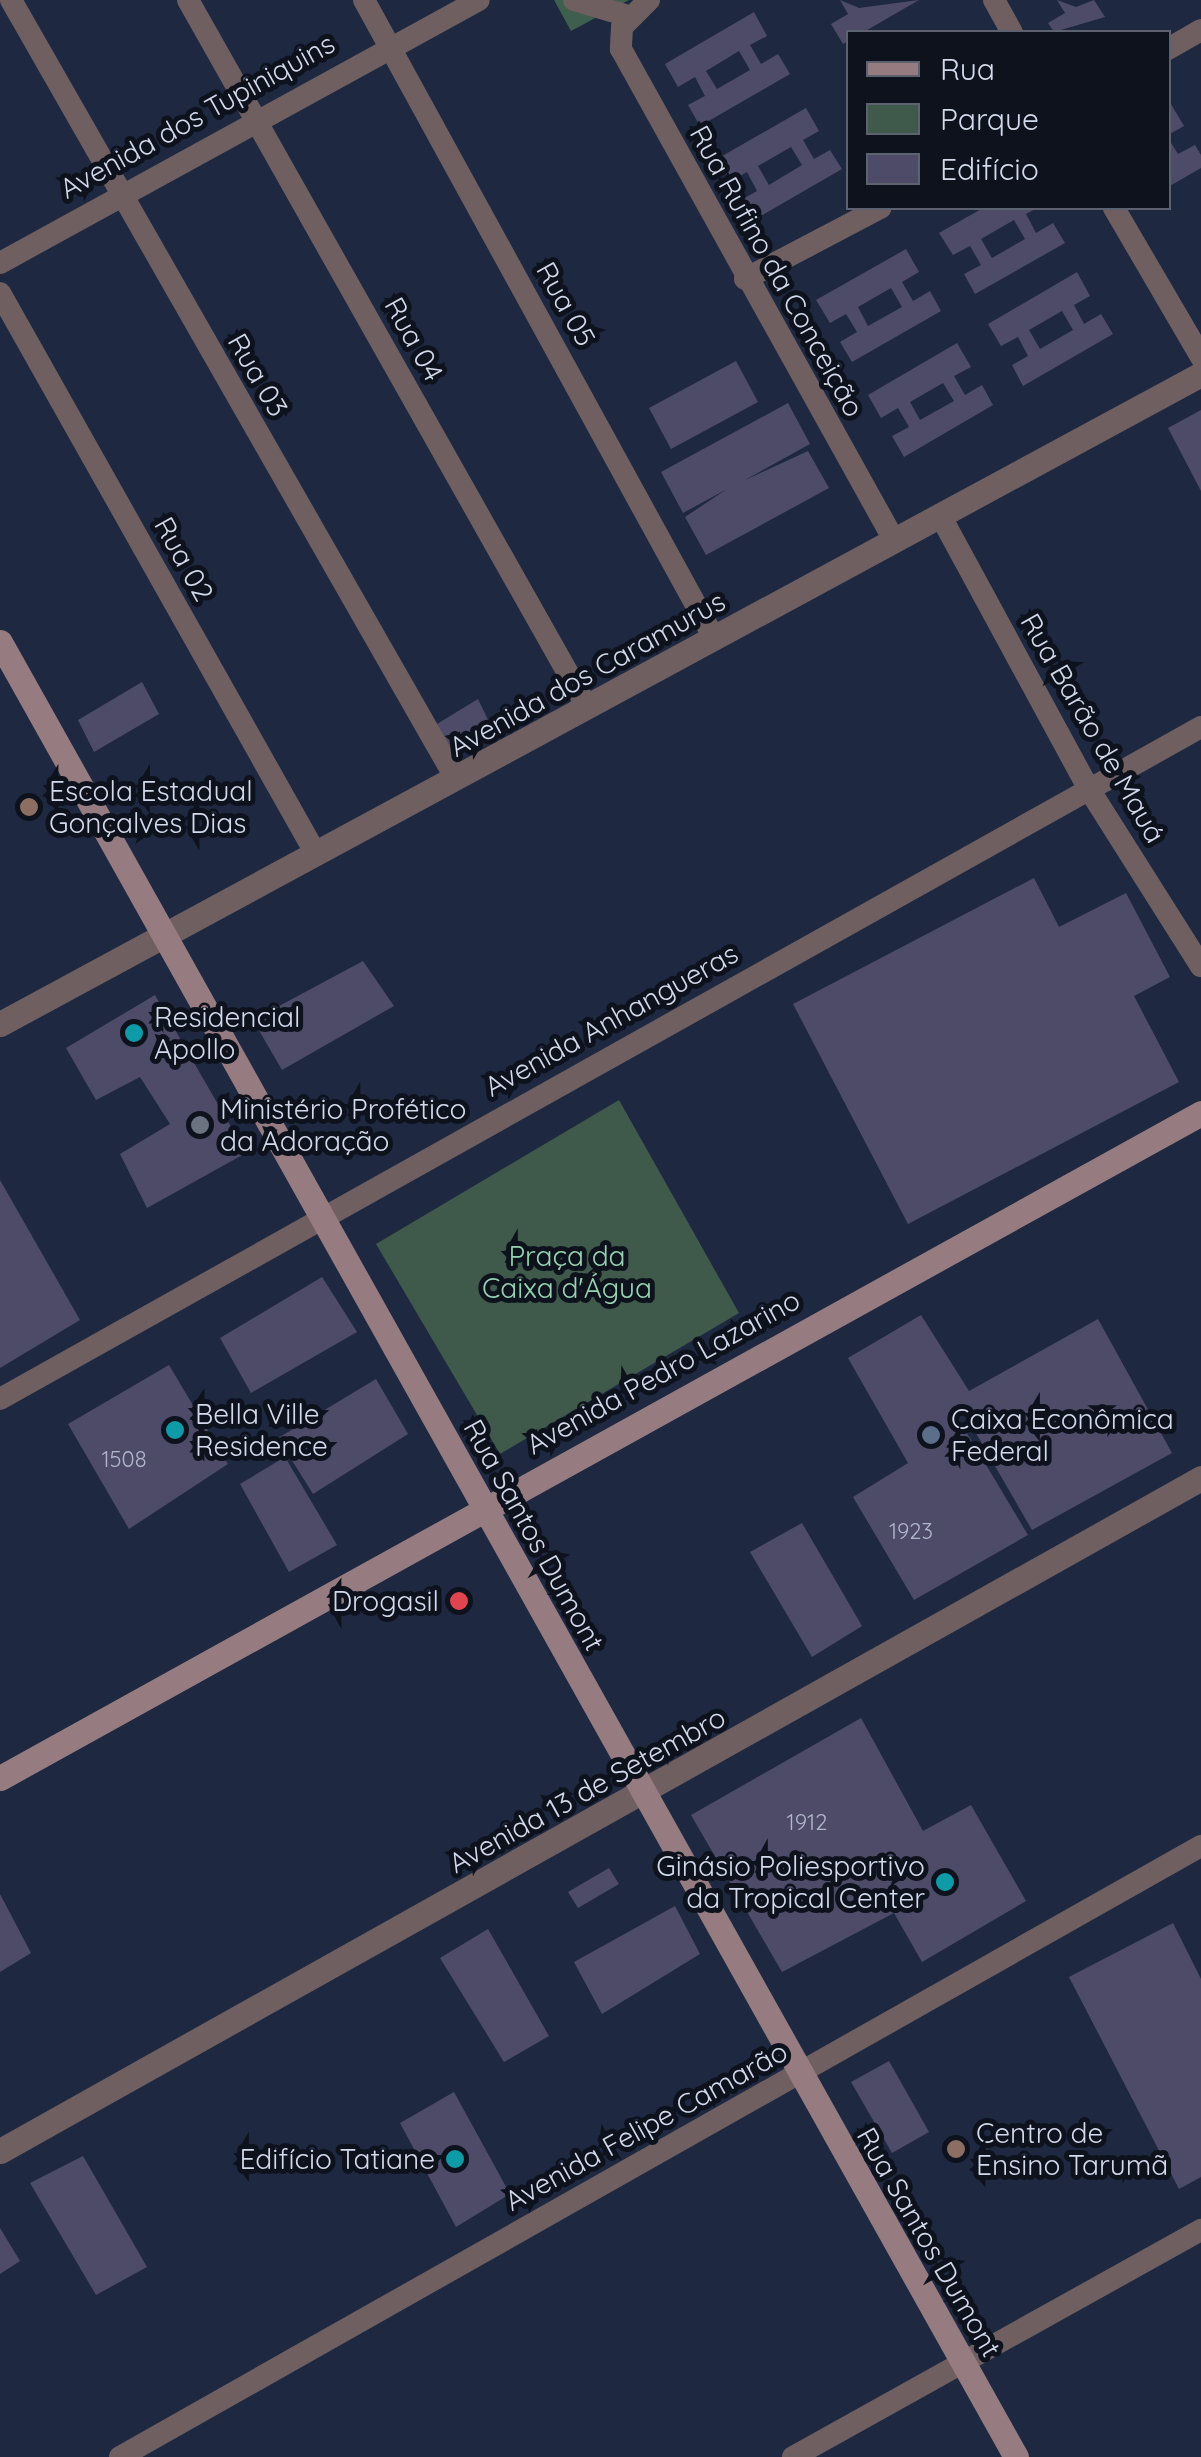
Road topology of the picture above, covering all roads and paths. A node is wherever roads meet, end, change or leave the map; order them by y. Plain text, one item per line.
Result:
1 (11, 0) edge
2 (188, 0) edge
3 (364, 0) edge
4 (479, 0) edge
5 (574, 0) edge
6 (649, 0) edge
7 (994, 0) edge
8 (625, 22) junction
9 (1011, 30) edge
10 (1201, 30) edge
11 (388, 43) junction
12 (1171, 47) edge
13 (254, 117) junction
14 (119, 193) junction
15 (876, 210) edge
16 (1115, 210) edge
17 (0, 263) edge
18 (745, 279) junction
19 (0, 293) edge
20 (1201, 357) edge
21 (1201, 374) edge
22 (940, 515) junction
23 (894, 540) junction
24 (714, 638) junction
25 (0, 642) edge
26 (588, 707) junction
27 (1201, 727) edge
28 (456, 779) junction
29 (1086, 786) junction
30 (316, 854) junction
31 (167, 932) junction
32 (1201, 966) edge
33 (0, 1024) edge
34 (1201, 1113) edge
35 (324, 1216) junction
36 (0, 1398) edge
37 (1201, 1478) edge
38 (482, 1504) junction
39 (0, 1778) edge
40 (643, 1793) junction
41 (1201, 1846) edge
42 (799, 2074) junction
43 (0, 2150) edge
44 (1201, 2230) edge
45 (962, 2362) junction
46 (120, 2457) edge
47 (792, 2457) edge
48 (1016, 2457) edge

1 - 14 street, Rua 03
2 - 13 street, Rua 04
3 - 11 street, Rua 05
4 - 11 street, Avenida dos Tupiniquins
5 - 8 street
6 - 8 street
7 - 9 street
8 - 18 street, Rua Rufino da Conceição
10 - 12 street
11 - 13 street, Avenida dos Tupiniquins
11 - 24 street, Rua 05
13 - 14 street, Avenida dos Tupiniquins
13 - 26 street, Rua 04
14 - 17 street, Avenida dos Tupiniquins
14 - 28 street, Rua 03
15 - 18 street
16 - 20 street
18 - 23 street, Rua Rufino da Conceição
19 - 30 street, Rua 02
21 - 22 street, Avenida dos Caramurus
22 - 23 street, Avenida dos Caramurus
22 - 29 street, Rua Barão de Mauá
23 - 24 street, Avenida dos Caramurus
24 - 26 street, Avenida dos Caramurus
25 - 31 main road, Rua Santos Dumont
26 - 28 street, Avenida dos Caramurus
27 - 29 street, Avenida Anhangueras
28 - 30 street, Avenida dos Caramurus
29 - 32 street, Rua Barão de Mauá
29 - 35 street, Avenida Anhangueras
30 - 31 street, Avenida dos Caramurus
31 - 33 street, Avenida dos Caramurus
31 - 35 main road, Rua Santos Dumont
34 - 38 main road, Avenida Pedro Lazarino
35 - 36 street, Avenida Anhangueras
35 - 38 main road, Rua Santos Dumont
37 - 40 street, Avenida 13 de Setembro
38 - 39 main road, Avenida Pedro Lazarino
38 - 40 main road, Rua Santos Dumont
40 - 42 main road, Rua Santos Dumont
40 - 43 street, Avenida 13 de Setembro
41 - 42 street, Avenida Felipe Camarão
42 - 45 main road, Rua Santos Dumont
42 - 46 street, Avenida Felipe Camarão
44 - 45 street
45 - 47 street
45 - 48 main road, Rua Santos Dumont

